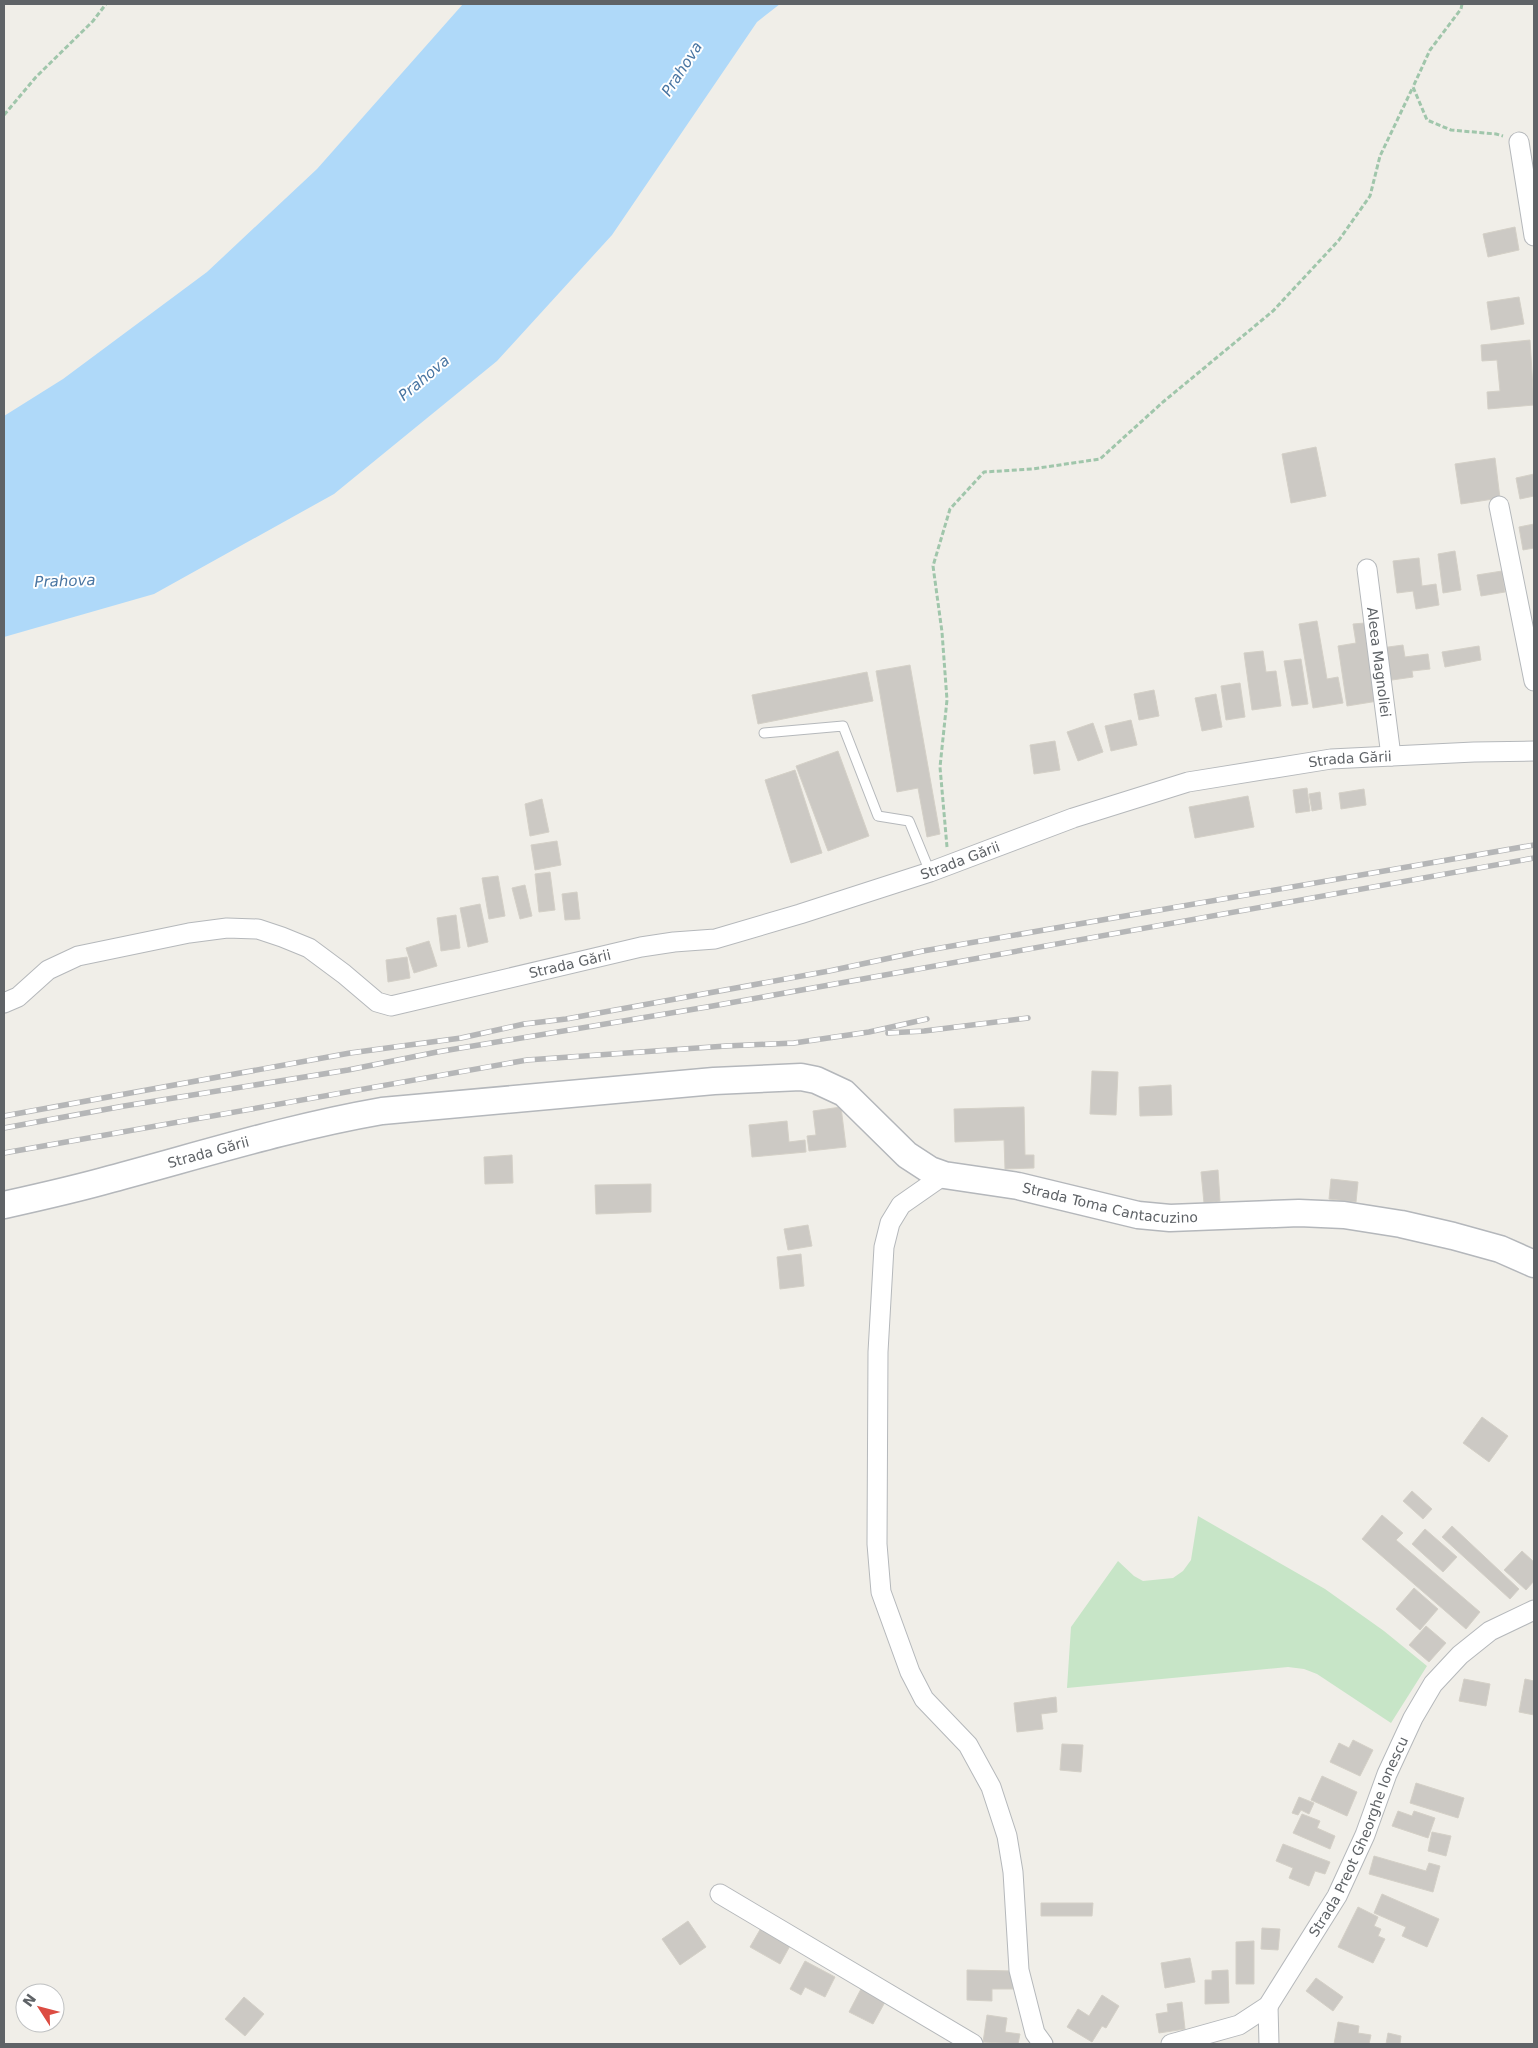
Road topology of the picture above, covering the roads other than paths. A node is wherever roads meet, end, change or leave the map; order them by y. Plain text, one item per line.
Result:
1 (1519, 142) road end
2 (1534, 236) edge
3 (1499, 506) dead end
4 (1367, 569) dead end
5 (1534, 681) edge
6 (764, 733) dead end
7 (1534, 751) edge
8 (1391, 756) junction
9 (930, 872) junction
10 (4, 1003) edge
11 (714, 1081) joint
12 (944, 1175) junction
13 (4, 1206) edge
14 (1534, 1264) edge
15 (1534, 1610) edge
16 (720, 1894) dead end
17 (1268, 2006) junction
18 (973, 2044) edge
19 (1043, 2044) edge
20 (1171, 2044) edge
21 (1269, 2044) edge

1 - 2 street
3 - 5 street
4 - 8 street, Aleea Magnoliei
6 - 9 lane
7 - 8 street, Strada Gării
8 - 9 street, Strada Gării
9 - 10 street, Strada Gării
11 - 12 street, Strada Toma Cantacuzino
11 - 13 street, Strada Gării
12 - 14 street, Strada Toma Cantacuzino
12 - 19 street
15 - 17 street, Strada Preot Gheorghe Ionescu
16 - 18 street
17 - 20 street, Strada Preot Gheorghe Ionescu
17 - 21 street

